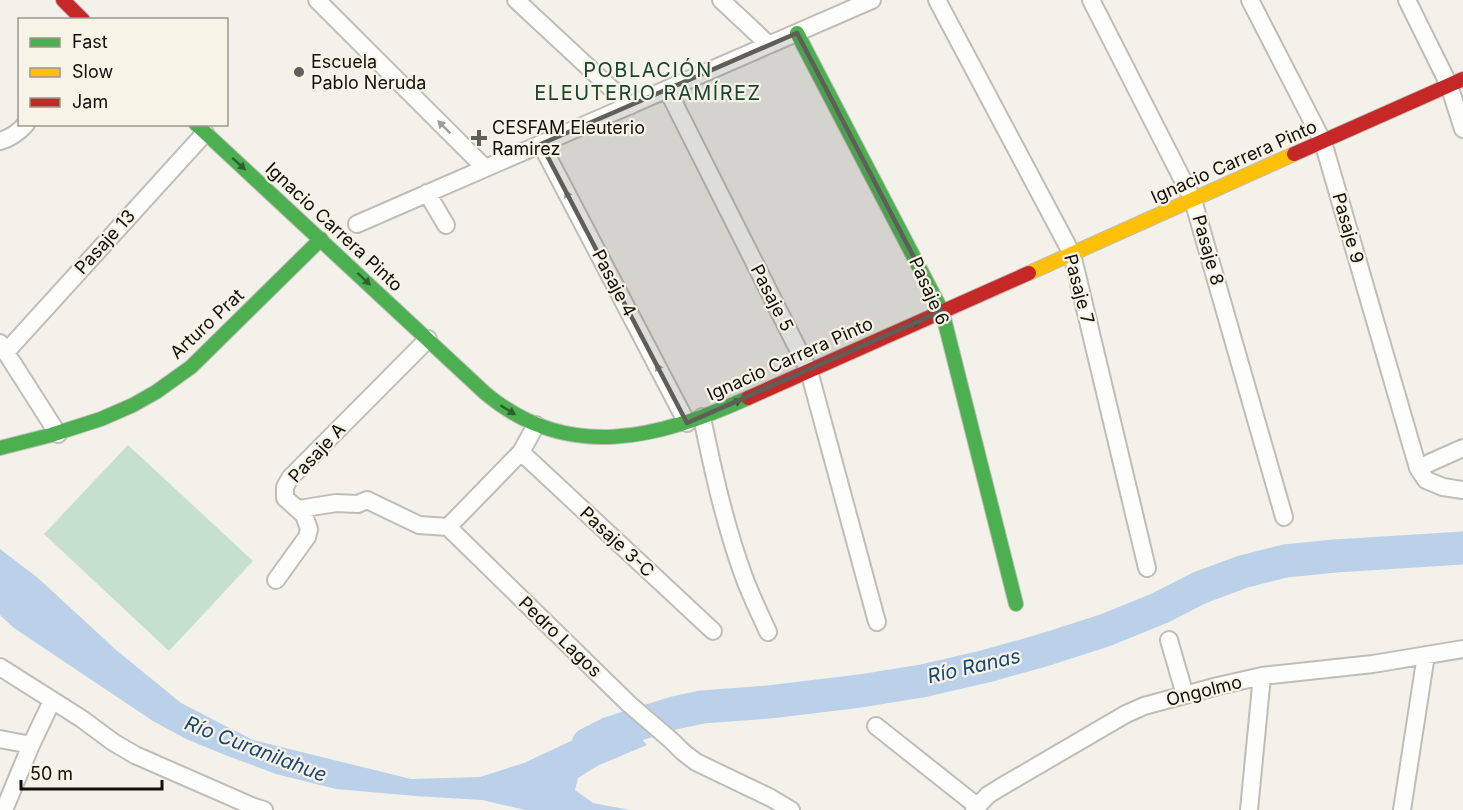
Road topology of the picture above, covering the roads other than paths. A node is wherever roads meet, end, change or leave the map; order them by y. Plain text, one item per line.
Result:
1 (317, 0) edge
2 (516, 0) edge
3 (721, 0) edge
4 (872, 0) edge
5 (938, 0) edge
6 (1091, 0) edge
7 (1250, 0) edge
8 (1407, 0) edge
9 (67, 1) edge
10 (81, 18) edge
11 (797, 33) junction
12 (769, 45) junction
13 (1456, 82) edge
14 (667, 89) junction
15 (630, 106) junction
16 (24, 126) edge
17 (200, 129) edge
18 (1463, 129) edge
19 (0, 141) edge
20 (1323, 142) junction
21 (542, 144) junction
22 (485, 168) junction
23 (427, 193) junction
24 (1193, 200) junction
25 (357, 224) dead end
26 (446, 225) dead end
27 (321, 239) junction
28 (1072, 254) junction
29 (942, 311) junction
30 (428, 339) junction
31 (3, 347) edge
32 (809, 371) junction
33 (694, 420) junction
34 (536, 425) junction
35 (58, 434) junction
36 (0, 448) edge
37 (1463, 448) edge
38 (521, 452) junction
39 (1418, 468) junction
40 (1463, 490) edge
41 (299, 510) junction
42 (1284, 517) dead end
43 (448, 527) junction
44 (1147, 567) dead end
45 (276, 580) dead end
46 (1016, 604) dead end
47 (877, 622) dead end
48 (713, 631) dead end
49 (768, 632) dead end
50 (1169, 640) dead end
51 (1463, 649) edge
52 (1426, 656) junction
53 (0, 668) edge
54 (1262, 676) junction
55 (1185, 695) junction
56 (52, 701) junction
57 (876, 726) dead end
58 (0, 739) edge
59 (31, 745) junction
60 (976, 808) edge
61 (4, 810) edge
62 (264, 810) edge
63 (791, 810) edge
64 (1249, 810) edge
65 (1402, 810) edge

22 -> 1 street
2 - 15 street
3 - 12 street
4 - 11 street
5 - 28 street, Pasaje 7
6 - 24 street, Pasaje 8
7 - 20 street, Pasaje 9
8 - 13 street
9 - 10 street
11 - 12 street
11 - 29 street, Pasaje 6
12 - 14 street
13 - 18 street
13 - 20 street, Ignacio Carrera Pinto
14 - 15 street
14 - 32 street, Pasaje 5
15 - 21 street
16 - 19 street
17 -> 27 street, Ignacio Carrera Pinto
17 - 31 street, Pasaje 13
20 - 24 street, Ignacio Carrera Pinto
20 - 39 street, Pasaje 9
21 - 22 street
33 -> 21 street, Pasaje 4
22 - 23 street
23 - 25 street
23 - 26 street
24 - 28 street, Ignacio Carrera Pinto
24 - 42 street, Pasaje 8
27 -> 30 street, Ignacio Carrera Pinto
27 - 35 street, Arturo Prat
28 - 29 street, Ignacio Carrera Pinto
28 - 44 street, Pasaje 7
32 -> 29 street, Ignacio Carrera Pinto
29 - 46 street, Pasaje 6
30 -> 34 street, Ignacio Carrera Pinto
30 - 41 street, Pasaje A
31 - 35 street
33 -> 32 street, Ignacio Carrera Pinto
32 - 47 street, Pasaje 5
33 - 34 street, Ignacio Carrera Pinto
33 - 49 street, Pasaje 4
34 - 38 street
35 - 36 street, Arturo Prat
37 - 39 street
38 - 43 street
38 - 48 street, Pasaje 3-C
39 - 40 street
41 - 43 street
41 - 45 street, Pasaje A
43 - 63 street, Pedro Lagos
50 - 55 street
51 - 52 street, Ongolmo
52 - 54 street, Ongolmo
52 - 65 street
53 - 56 street
54 - 55 street, Ongolmo
54 - 64 street
55 - 60 street, Ongolmo
56 - 59 street
56 - 62 street
57 - 60 street
58 - 59 street
59 - 61 street

